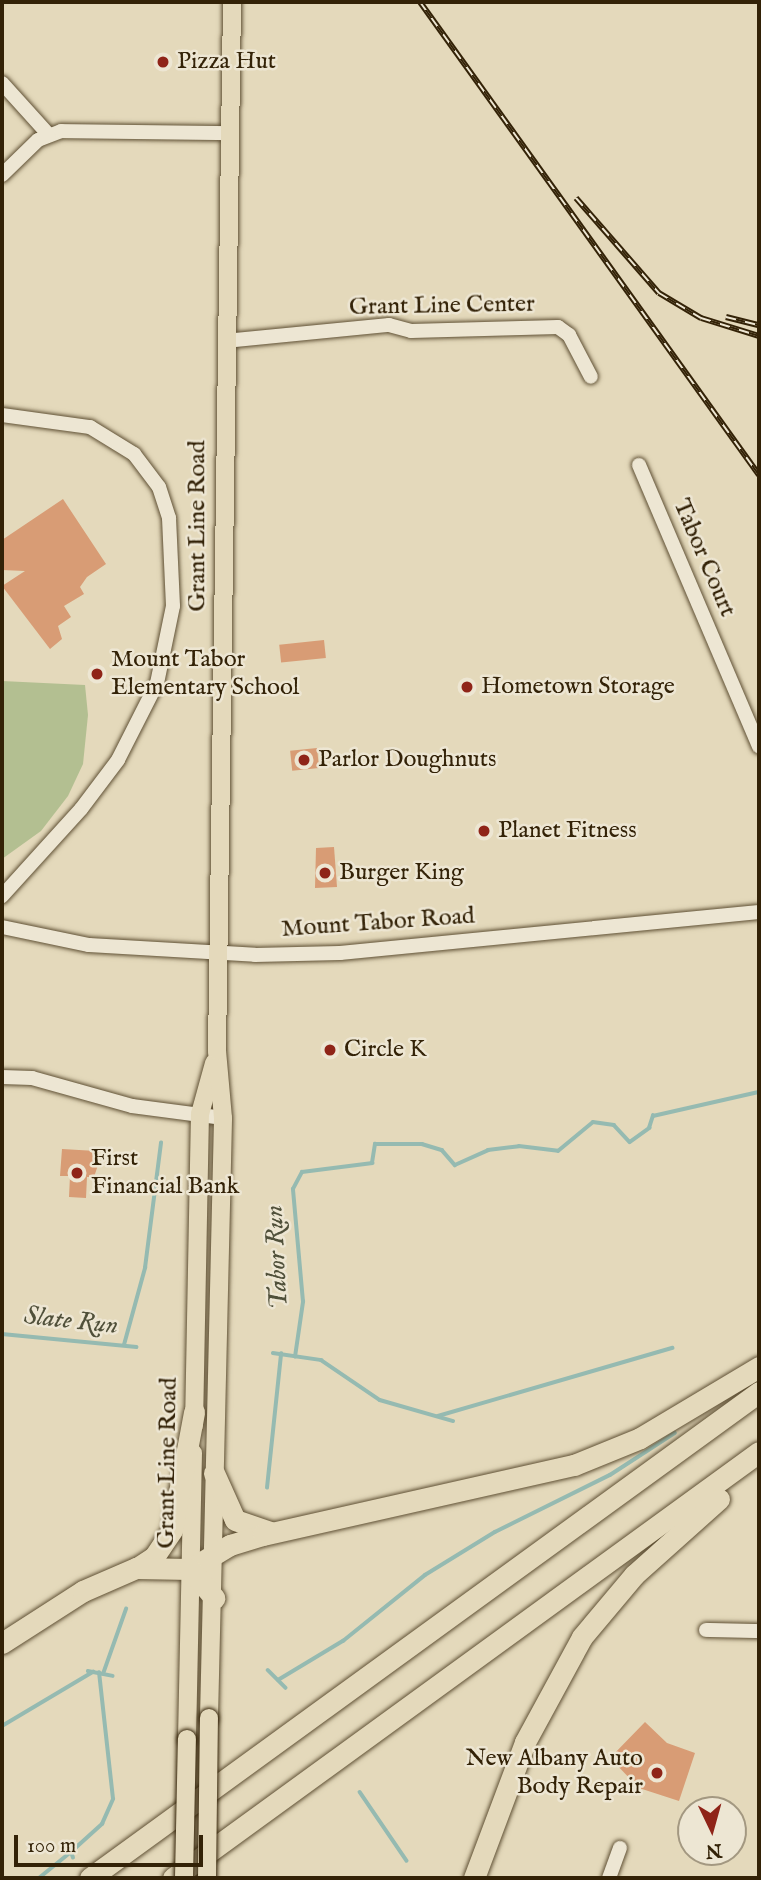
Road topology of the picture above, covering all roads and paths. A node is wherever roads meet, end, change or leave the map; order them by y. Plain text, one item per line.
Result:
1 (232, 2) edge
2 (2, 83) edge
3 (229, 133) junction
4 (49, 135) junction
5 (2, 175) edge
6 (225, 341) junction
7 (591, 377) dead end
8 (2, 415) edge
9 (639, 465) dead end
10 (759, 746) edge
11 (2, 896) edge
12 (759, 912) edge
13 (2, 927) edge
14 (221, 950) junction
15 (217, 1051) junction
16 (2, 1077) edge
17 (200, 1114) junction
18 (223, 1118) junction
19 (759, 1367) edge
20 (759, 1392) edge
21 (194, 1412) junction
22 (759, 1452) edge
23 (759, 1464) edge
24 (214, 1473) junction
25 (286, 1530) junction
26 (212, 1556) junction
27 (136, 1568) junction
28 (190, 1569) junction
29 (214, 1598) junction
30 (706, 1630) dead end
31 (759, 1631) edge
32 (2, 1643) edge
33 (620, 1848) dead end
34 (90, 1878) edge
35 (173, 1878) edge
36 (184, 1878) edge
37 (207, 1878) edge
38 (474, 1878) edge
39 (609, 1878) edge

1 - 3 main road, Grant Line Road
2 - 4 street
3 - 4 street
3 - 6 main road, Grant Line Road
4 - 5 street
6 - 7 street, Grant Line Center
6 - 14 main road, Grant Line Road
8 - 11 street
9 - 10 street, Tabor Court
12 - 14 street, Mount Tabor Road
13 - 14 street, Mount Tabor Road
14 - 15 main road, Grant Line Road
15 - 17 main road, Grant Line Road
15 - 18 main road, Grant Line Road
16 - 17 street
17 - 18 street
17 - 21 main road, Grant Line Road
18 - 24 main road, Grant Line Road
19 - 25 highway
20 - 34 highway
21 - 27 highway
21 - 28 main road, Grant Line Road
22 - 35 highway
23 - 38 highway
24 - 25 highway
24 - 26 main road, Grant Line Road
25 - 26 highway
26 - 28 highway
26 - 29 main road, Grant Line Road
27 - 28 highway
27 - 32 highway
28 - 29 highway
28 - 36 main road, Grant Line Road, bridge
29 - 37 main road, Grant Line Road, bridge
30 - 31 street
33 - 39 street

